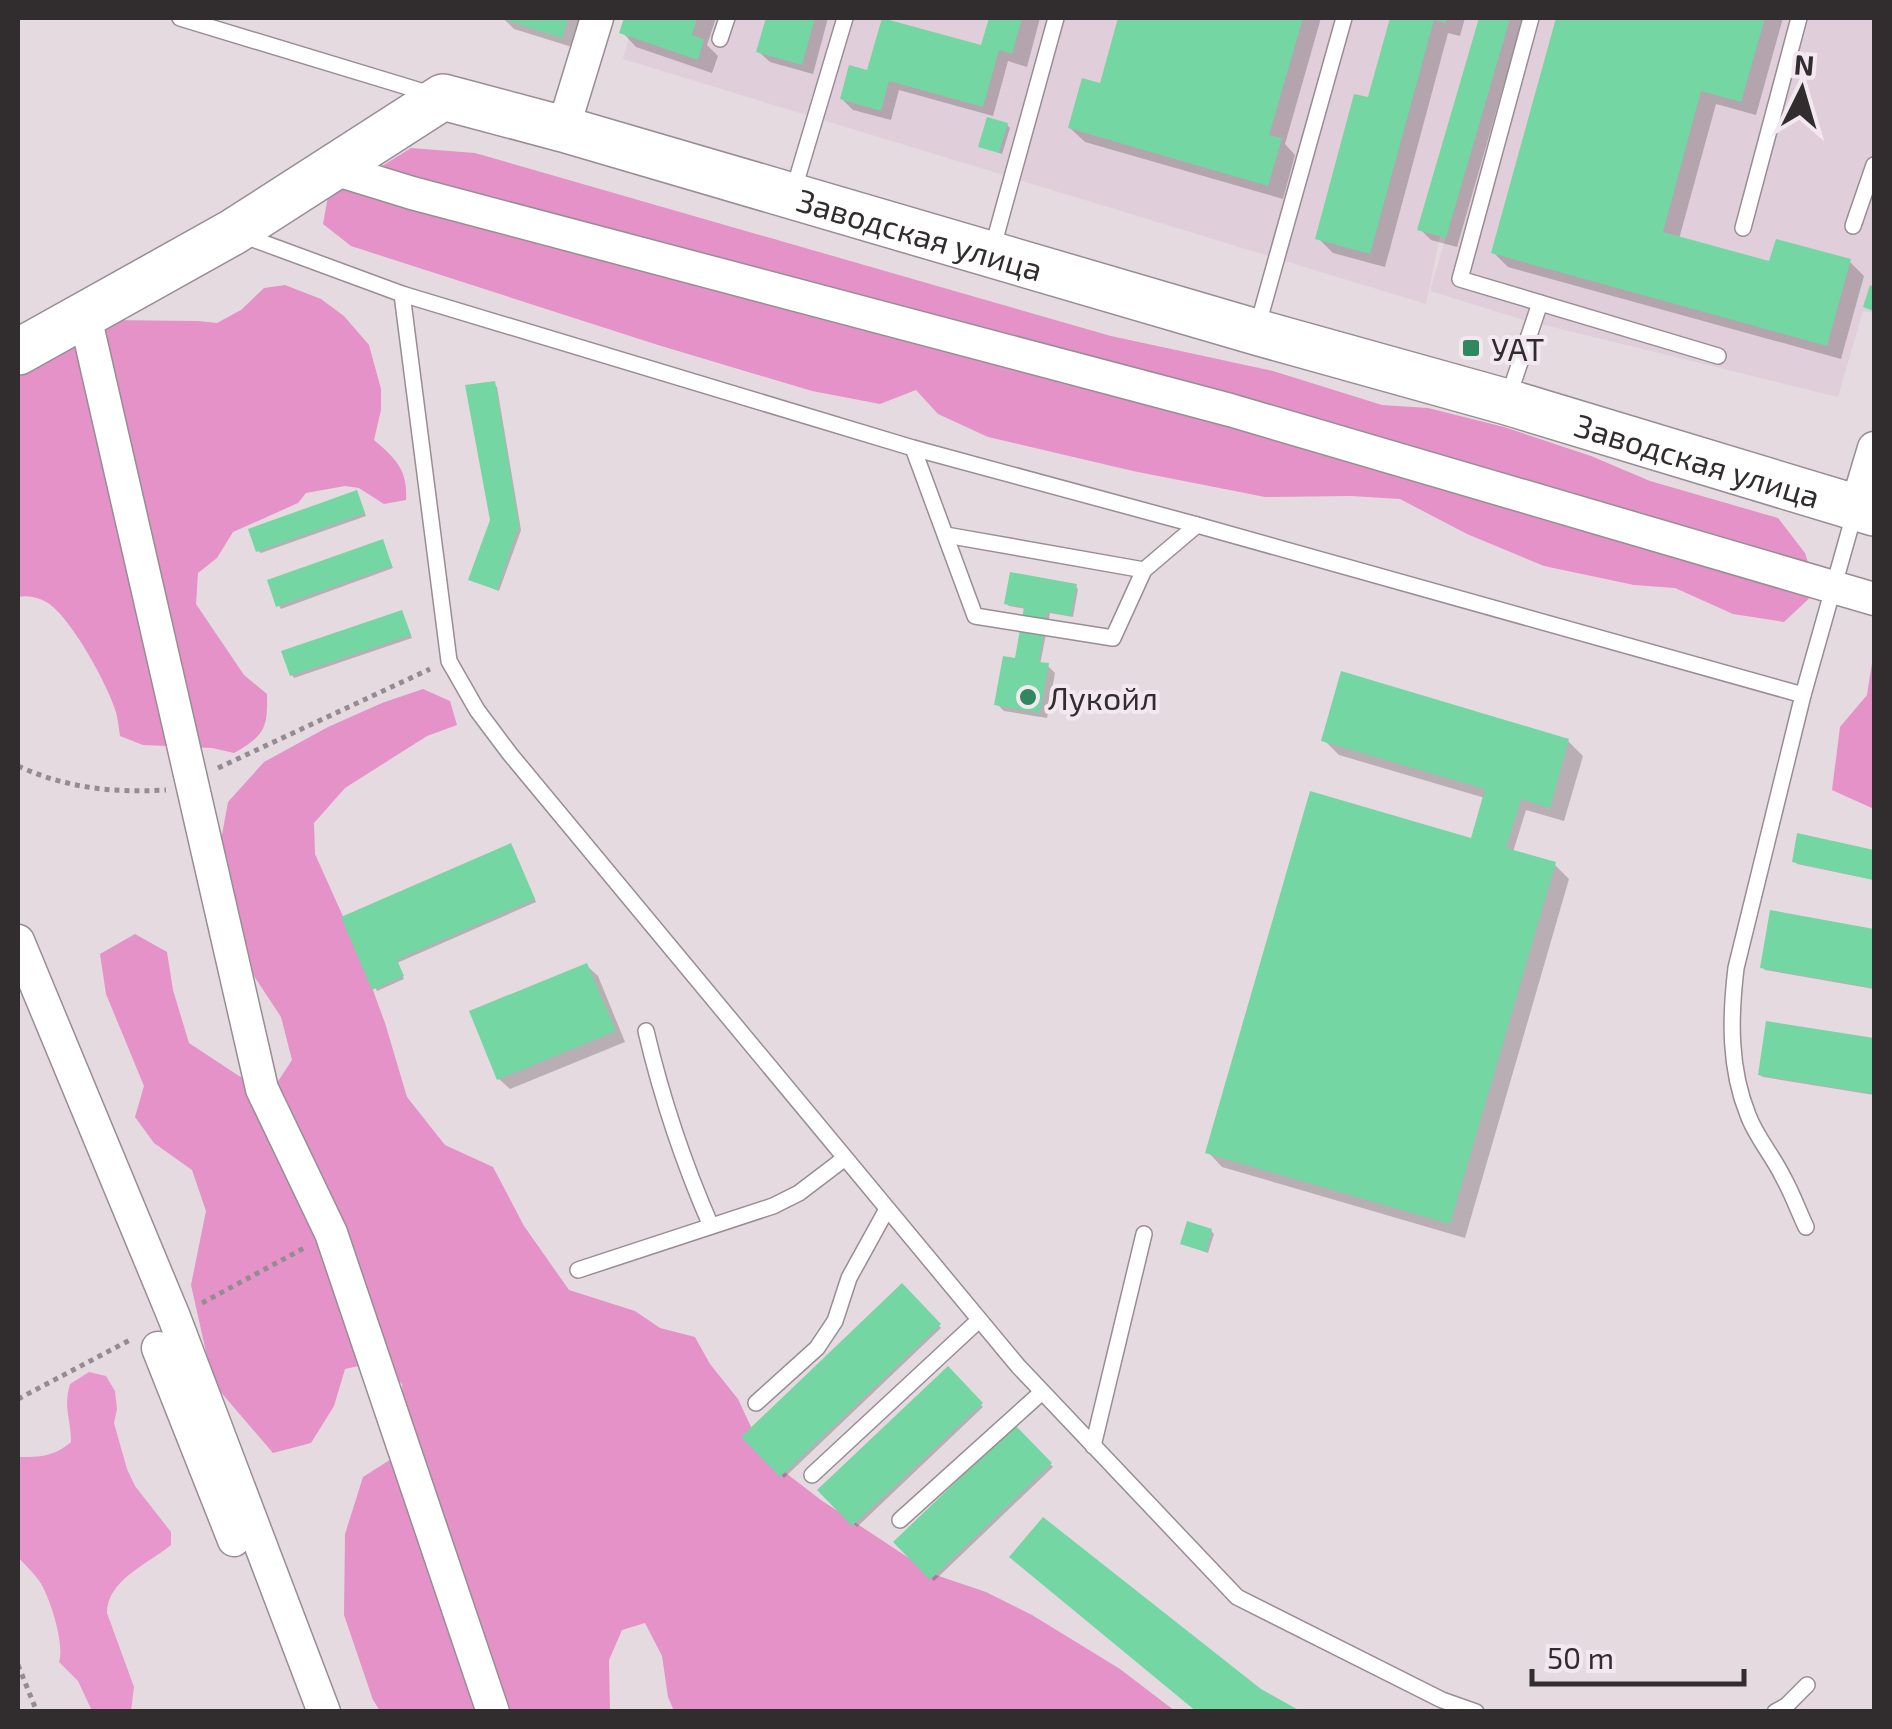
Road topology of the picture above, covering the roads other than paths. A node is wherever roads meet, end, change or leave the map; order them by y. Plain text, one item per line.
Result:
1 (180, 18) edge
2 (597, 18) edge
3 (727, 18) edge
4 (845, 18) edge
5 (1056, 18) edge
6 (1344, 18) edge
7 (1532, 18) edge
8 (1800, 18) edge
9 (720, 39) dead end
10 (443, 97) junction
11 (563, 129) junction
12 (1874, 165) edge
13 (334, 169) junction
14 (792, 196) junction
15 (1853, 226) dead end
16 (1742, 228) dead end
17 (233, 232) junction
18 (991, 254) junction
19 (402, 294) junction
20 (1540, 302) junction
21 (85, 316) junction
22 (1256, 332) junction
23 (18, 352) edge
24 (1718, 356) dead end
25 (1506, 402) junction
26 (913, 448) junction
27 (1874, 448) edge
28 (1865, 510) edge
29 (1197, 525) junction
30 (946, 535) junction
31 (1144, 570) junction
32 (1832, 587) junction
33 (1874, 599) edge
34 (1802, 695) junction
35 (18, 941) edge
36 (646, 1031) dead end
37 (845, 1158) junction
38 (887, 1209) junction
39 (710, 1226) junction
40 (1806, 1227) dead end
41 (1144, 1234) dead end
42 (578, 1270) dead end
43 (979, 1320) junction
44 (158, 1348) dead end
45 (1042, 1392) junction
46 (756, 1402) dead end
47 (1093, 1446) junction
48 (812, 1476) dead end
49 (900, 1520) dead end
50 (261, 1550) junction
51 (1807, 1685) dead end
52 (304, 1712) edge
53 (324, 1712) edge
54 (493, 1712) edge
55 (1476, 1712) edge
56 (1775, 1712) edge

1 - 10 lane
2 - 11 street
3 - 9 lane
4 - 14 lane
5 - 18 lane
6 - 22 lane
7 - 20 lane
8 - 16 lane
10 - 11 main road, Заводская улица
10 - 13 main road
11 - 14 main road, Заводская улица
12 - 15 lane
13 - 17 main road
13 - 32 street
14 - 18 main road, Заводская улица
17 - 19 lane
17 - 21 main road
18 - 22 main road, Заводская улица
19 - 26 lane
19 - 37 lane
20 - 24 lane
20 - 25 lane
21 - 23 main road
21 - 54 street
22 - 25 main road, Заводская улица
25 - 28 main road, Заводская улица
26 - 29 lane
26 - 30 lane
27 - 28 street
28 - 32 lane
29 - 31 lane
29 - 34 lane
30 - 31 lane
30 - 31 lane
32 - 33 street
32 - 34 lane
34 - 40 lane
35 - 50 street
36 - 39 lane
37 - 38 lane
37 - 39 lane
38 - 43 lane
38 - 46 lane
39 - 42 lane
41 - 47 lane
43 - 45 lane
43 - 48 lane
44 - 52 street
45 - 47 lane
45 - 49 lane
47 - 55 lane
50 - 52 street
50 - 53 street
51 - 56 lane

